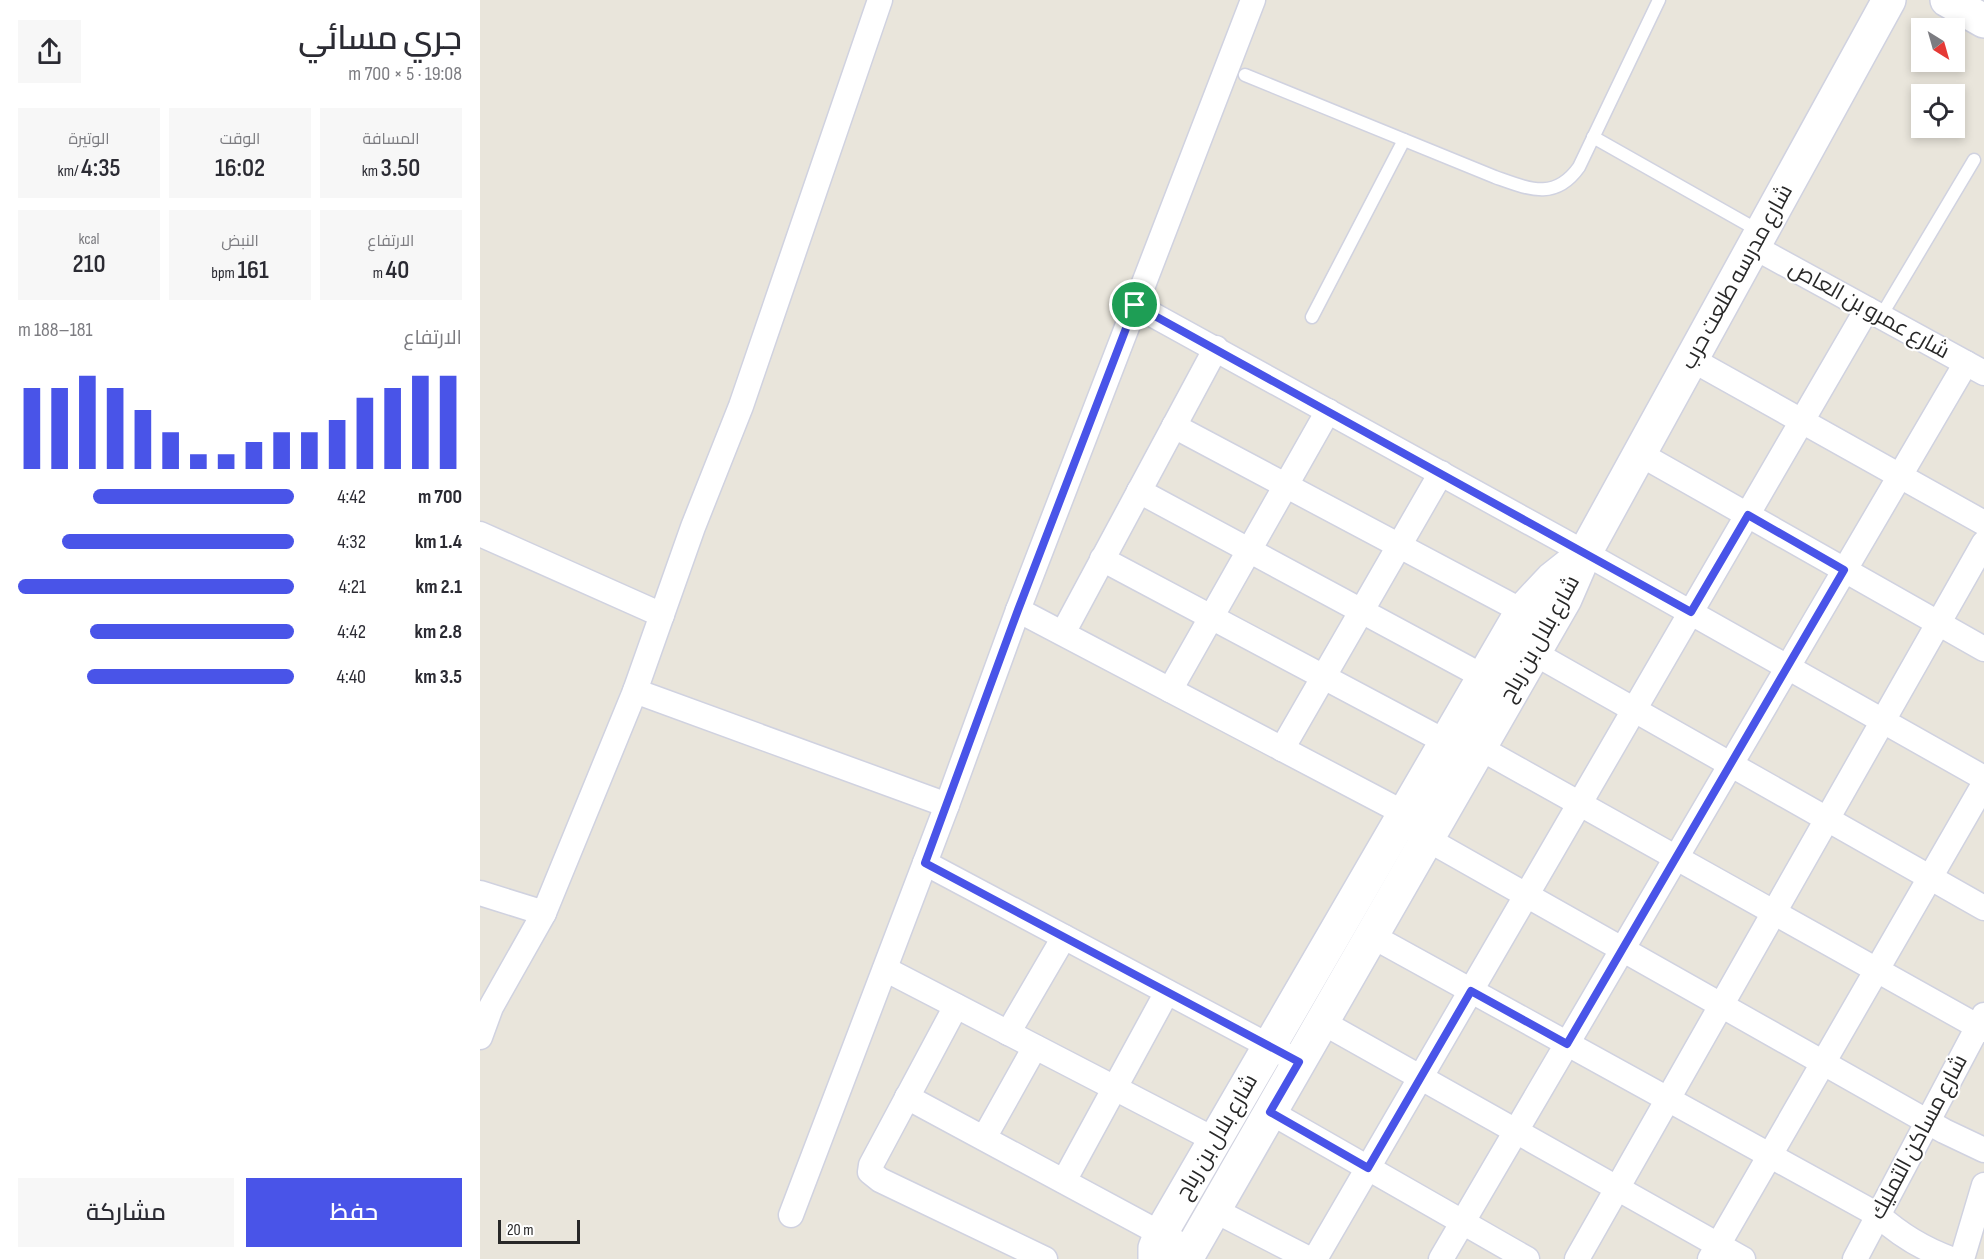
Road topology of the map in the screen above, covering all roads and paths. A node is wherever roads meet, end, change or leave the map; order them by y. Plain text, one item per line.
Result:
1 (880, 0) edge
2 (1253, 0) edge
3 (1659, 0) edge
4 (1889, 0) edge
5 (1947, 0) edge
6 (1984, 21) edge
7 (1245, 75) dead end
8 (1593, 137) junction
9 (1404, 140) junction
10 (1974, 160) dead end
11 (1758, 240) junction
12 (1135, 305) junction
13 (1874, 313) junction
14 (1312, 317) dead end
15 (1216, 348) junction
16 (1691, 359) junction
17 (1975, 368) edge
18 (1328, 411) junction
19 (1802, 421) junction
20 (1174, 426) junction
21 (1640, 454) junction
22 (1441, 473) junction
23 (1900, 476) junction
24 (1286, 485) junction
25 (1139, 491) junction
26 (1748, 515) junction
27 (1984, 524) edge
28 (480, 534) edge
29 (1984, 543) edge
30 (1399, 546) junction
31 (1249, 550) junction
32 (1585, 553) junction
33 (1102, 559) junction
34 (1844, 570) junction
35 (1018, 610) junction
36 (1362, 611) junction
37 (1522, 611) junction
38 (1691, 612) junction
39 (662, 615) junction
40 (1211, 617) junction
41 (1938, 623) junction
42 (1063, 633) junction
43 (1984, 649) edge
44 (1534, 653) junction
45 (1788, 667) junction
46 (1324, 677) junction
47 (1484, 677) junction
48 (1170, 690) junction
49 (635, 691) junction
50 (1634, 710) junction
51 (1883, 721) junction
52 (1446, 742) junction
53 (1480, 748) junction
54 (1282, 749) junction
55 (1730, 764) junction
56 (1984, 778) edge
57 (1984, 784) edge
58 (1580, 804) junction
59 (947, 805) junction
60 (1404, 813) junction
61 (1827, 819) junction
62 (1427, 839) junction
63 (1676, 858) junction
64 (925, 863) junction
65 (1930, 877) junction
66 (480, 893) edge
67 (1527, 895) junction
68 (1984, 908) edge
69 (544, 913) junction
70 (1774, 913) junction
71 (1372, 936) junction
72 (1064, 937) junction
73 (1623, 949) junction
74 (885, 969) junction
75 (1876, 971) junction
76 (1471, 991) junction
77 (1167, 992) junction
78 (1722, 1004) junction
79 (956, 1006) junction
80 (1322, 1022) junction
81 (1982, 1024) edge
82 (1008, 1033) junction
83 (480, 1037) edge
84 (1567, 1044) junction
85 (1035, 1047) junction
86 (1269, 1047) junction
87 (1299, 1062) junction
88 (1824, 1062) junction
89 (1421, 1077) junction
90 (1115, 1088) junction
91 (907, 1097) junction
92 (1668, 1099) junction
93 (1270, 1112) junction
94 (1929, 1121) junction
95 (1516, 1131) junction
96 (984, 1138) junction
97 (1215, 1140) junction
98 (1984, 1150) edge
99 (1770, 1156) junction
100 (1368, 1168) junction
101 (1064, 1181) junction
102 (1984, 1185) edge
103 (1617, 1188) junction
104 (1214, 1210) junction
105 (791, 1215) dead end
106 (1878, 1215) junction
107 (1462, 1222) junction
108 (1158, 1246) edge
109 (1714, 1252) edge
110 (1189, 1255) edge
111 (1046, 1259) edge
112 (1309, 1259) edge
113 (1315, 1259) edge
114 (1441, 1259) edge
115 (1527, 1259) edge
116 (1577, 1259) edge
117 (1743, 1259) edge
118 (1855, 1259) edge
119 (1951, 1259) edge
120 (1962, 1259) edge

1 - 39 street
2 - 12 street
3 - 8 lane
4 - 11 street, شارع مدرسه طلعت حرب
5 - 6 street
7 - 9 lane
8 - 9 lane
8 - 11 lane
9 - 14 lane
10 - 13 lane
11 - 13 street, شارع عمرو بن العاص
11 - 16 street, شارع مدرسه طلعت حرب
12 - 15 street
12 - 35 street
13 - 17 street, شارع عمرو بن العاص
13 - 19 street
15 - 18 street
15 - 20 street
16 - 19 street
16 - 21 street, شارع مدرسه طلعت حرب
17 - 23 street
18 - 22 street
18 - 24 street
19 - 23 street
19 - 26 street
20 - 24 street
20 - 25 street
21 - 26 street
21 - 32 street, شارع مدرسه طلعت حرب
22 - 30 street
22 - 32 street
23 - 27 street
23 - 34 street
24 - 30 street
24 - 31 street
25 - 31 street
25 - 33 street
26 - 34 street
26 - 38 street
28 - 39 street
29 - 41 street
30 - 36 street
30 - 37 street
31 - 36 street
31 - 40 street
32 - 37 street, شارع بلال بن رباح
32 - 38 street
32 - 44 street, شارع بلال بن رباح
33 - 40 street
33 - 42 street
34 - 41 street
34 - 45 street
35 - 42 street
35 - 59 street
36 - 46 street
36 - 47 street
37 - 47 street, شارع بلال بن رباح
38 - 45 street
38 - 50 street
39 - 49 street
40 - 46 street
40 - 48 street
41 - 43 street
41 - 51 street
42 - 48 street
44 - 50 street
44 - 53 street, شارع بلال بن رباح
45 - 51 street
45 - 55 street
46 - 52 street
46 - 54 street
47 - 52 street, شارع بلال بن رباح
48 - 54 street
49 - 59 street
49 - 69 street
50 - 55 street
50 - 58 street
51 - 56 street
51 - 61 street
52 - 60 street, شارع بلال بن رباح
53 - 58 street
53 - 62 street, شارع بلال بن رباح
54 - 60 street
55 - 61 street
55 - 63 street
57 - 65 street
58 - 63 street
58 - 67 street
59 - 64 street
60 - 62 street
60 - 86 street, شارع بلال بن رباح
61 - 65 street
61 - 70 street
62 - 67 street
62 - 71 street, شارع بلال بن رباح
63 - 70 street
63 - 73 street
64 - 72 street
64 - 74 street
65 - 68 street
65 - 75 street
66 - 69 street
67 - 73 street
67 - 76 street
69 - 83 street
70 - 75 street
70 - 78 street
71 - 76 street
71 - 80 street, شارع بلال بن رباح
72 - 77 street
72 - 82 street
73 - 78 street
73 - 84 street
74 - 79 street
74 - 105 street
75 - 81 street
75 - 88 street
76 - 84 street
76 - 89 street
77 - 86 street
77 - 90 street
78 - 88 street
78 - 92 street
79 - 82 street
79 - 91 street
80 - 87 street, شارع بلال بن رباح
80 - 89 street
81 - 94 street, شارع مساكن التمليك
82 - 85 street
84 - 92 street
84 - 95 street
85 - 90 street
85 - 96 street
86 - 87 street
86 - 97 street, شارع بلال بن رباح
87 - 93 street, شارع بلال بن رباح
88 - 94 street
88 - 99 street
89 - 95 street
89 - 100 street
90 - 97 street
90 - 101 street
91 - 96 street
91 - 111 street
92 - 99 street
92 - 103 street
93 - 100 street
93 - 104 street, شارع بلال بن رباح
94 - 98 street
94 - 106 street, شارع مساكن التمليك
95 - 103 street
95 - 107 street
96 - 101 street
97 - 108 street, شارع بلال بن رباح
99 - 106 street
99 - 109 street
100 - 107 street
100 - 113 street
101 - 108 street
102 - 120 street
103 - 109 street
103 - 116 street
104 - 110 street, شارع بلال بن رباح
104 - 112 street
106 - 118 street, شارع مساكن التمليك
106 - 119 street
107 - 114 street
107 - 115 street
108 - 110 street
109 - 117 street

